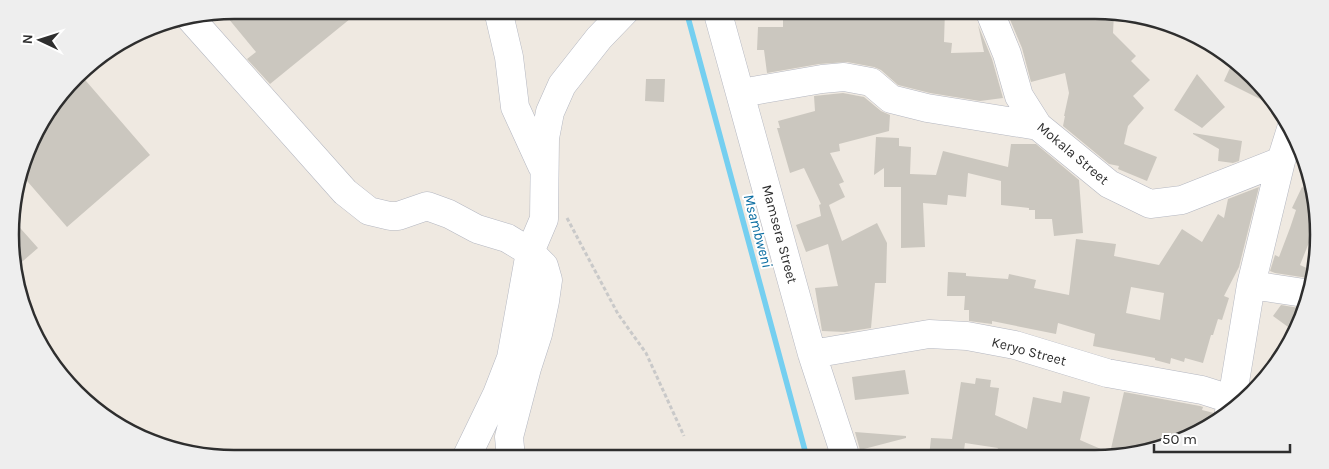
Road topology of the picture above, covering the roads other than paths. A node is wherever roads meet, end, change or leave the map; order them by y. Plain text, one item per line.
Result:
1 (500, 19) edge
2 (617, 19) edge
3 (720, 19) edge
4 (993, 19) edge
5 (195, 23) edge
6 (741, 93) junction
7 (1038, 126) junction
8 (1288, 139) edge
9 (1281, 161) junction
10 (545, 173) junction
11 (530, 252) junction
12 (1251, 285) junction
13 (1302, 293) edge
14 (812, 354) junction
15 (1236, 398) edge
16 (1230, 403) edge
17 (470, 450) edge
18 (510, 450) edge
19 (843, 450) edge

1 - 10 street
2 - 10 street
3 - 6 street, Mamsera Street
4 - 7 street, Mokala Street
5 - 11 street
6 - 7 street
6 - 14 street, Mamsera Street
7 - 9 street, Mokala Street
8 - 9 street
9 - 12 street
10 - 11 street
11 - 17 street
11 - 18 street
12 - 13 street
12 - 15 street
14 - 16 street, Keryo Street
14 - 19 street, Mamsera Street

